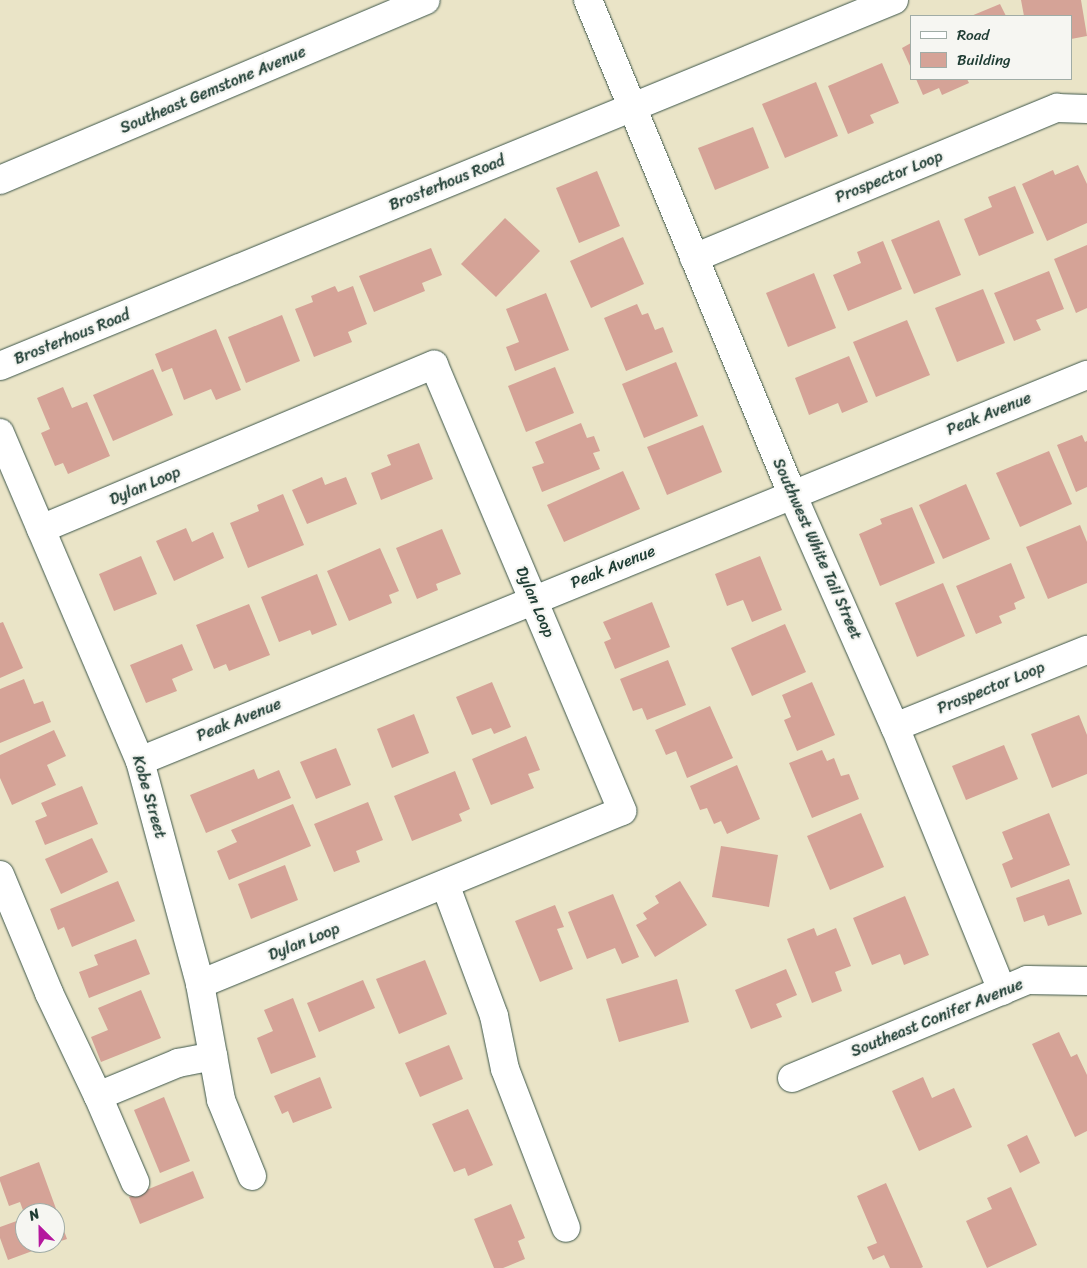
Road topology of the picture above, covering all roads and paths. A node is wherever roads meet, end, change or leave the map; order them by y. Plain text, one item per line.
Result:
1 (426, 0) edge
2 (588, 0) edge
3 (894, 0) edge
4 (633, 107) junction
5 (1087, 109) edge
6 (0, 180) edge
7 (694, 258) junction
8 (0, 366) edge
9 (1087, 375) edge
10 (0, 433) edge
11 (792, 494) junction
12 (41, 529) junction
13 (534, 600) junction
14 (1087, 650) edge
15 (895, 727) junction
16 (140, 761) junction
17 (0, 875) edge
18 (445, 884) junction
19 (1087, 981) edge
20 (200, 984) junction
21 (1002, 991) junction
22 (213, 1056) junction
23 (792, 1078) dead end
24 (98, 1096) junction
25 (252, 1176) dead end
26 (135, 1182) dead end
27 (566, 1228) dead end

1 - 6 street, Southeast Gemstone Avenue
2 - 4 street, Southwest White Tail Street
3 - 4 street, Brosterhous Road
4 - 7 street, Southwest White Tail Street
4 - 8 street, Brosterhous Road
5 - 7 street, Prospector Loop
7 - 11 street, Southwest White Tail Street
9 - 11 street, Peak Avenue
10 - 12 street, Kobe Street
11 - 13 street, Peak Avenue
11 - 15 street, Southwest White Tail Street
12 - 13 street, Dylan Loop
12 - 16 street, Kobe Street
13 - 16 street, Peak Avenue
13 - 18 street, Dylan Loop
14 - 15 street, Prospector Loop
15 - 21 street, Southwest White Tail Street
16 - 20 street, Kobe Street
17 - 24 street
18 - 20 street, Dylan Loop
18 - 27 street
19 - 21 street, Southeast Conifer Avenue
20 - 22 street, Kobe Street
21 - 23 street, Southeast Conifer Avenue
22 - 24 street
22 - 25 street, Kobe Street
24 - 26 street

